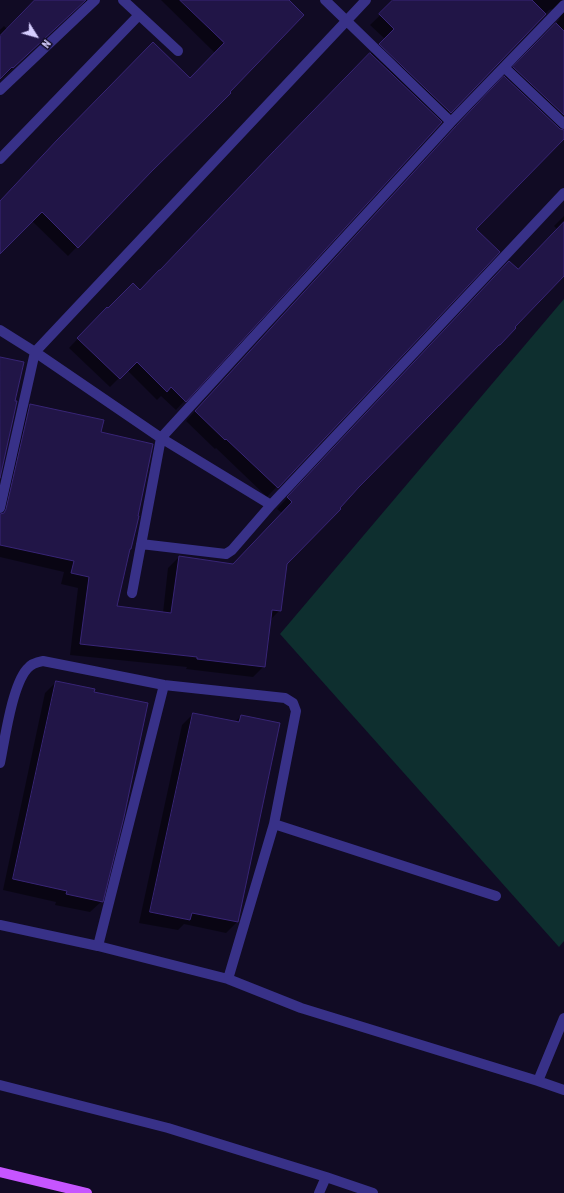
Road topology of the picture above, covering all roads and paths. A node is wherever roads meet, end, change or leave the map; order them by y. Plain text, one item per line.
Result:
1 (96, 0) edge
2 (123, 0) edge
3 (324, 0) edge
4 (366, 0) edge
5 (564, 5) edge
6 (139, 15) junction
7 (346, 22) junction
8 (178, 51) dead end
9 (504, 67) junction
10 (0, 90) edge
11 (451, 122) junction
12 (564, 124) edge
13 (4, 148) edge
14 (0, 159) edge
15 (564, 193) edge
16 (0, 330) edge
17 (35, 352) junction
18 (161, 438) junction
19 (271, 505) junction
20 (0, 508) edge
21 (141, 544) junction
22 (132, 593) dead end
23 (164, 685) junction
24 (0, 763) edge
25 (274, 824) junction
26 (496, 896) dead end
27 (0, 925) edge
28 (98, 946) junction
29 (228, 979) junction
30 (564, 1018) edge
31 (538, 1081) junction
32 (0, 1085) edge
33 (564, 1090) edge
34 (0, 1172) edge
35 (326, 1177) junction
36 (87, 1193) edge
37 (319, 1193) edge
38 (373, 1193) edge

1 - 10 street
2 - 6 street
3 - 7 street
4 - 7 street
5 - 9 street
6 - 8 street
6 - 13 street
7 - 11 street
7 - 17 street
9 - 11 street
9 - 12 street
11 - 18 street
13 - 14 street
15 - 19 street
16 - 17 street
17 - 18 street
17 - 20 street
18 - 19 street
18 - 21 street
19 - 21 street
21 - 22 street
23 - 24 street
23 - 25 street
23 - 28 street
25 - 26 street
25 - 29 street
27 - 28 street
28 - 29 street
29 - 31 street
30 - 31 street
31 - 33 street
32 - 35 street
34 - 36 main road
35 - 37 street
35 - 38 street

